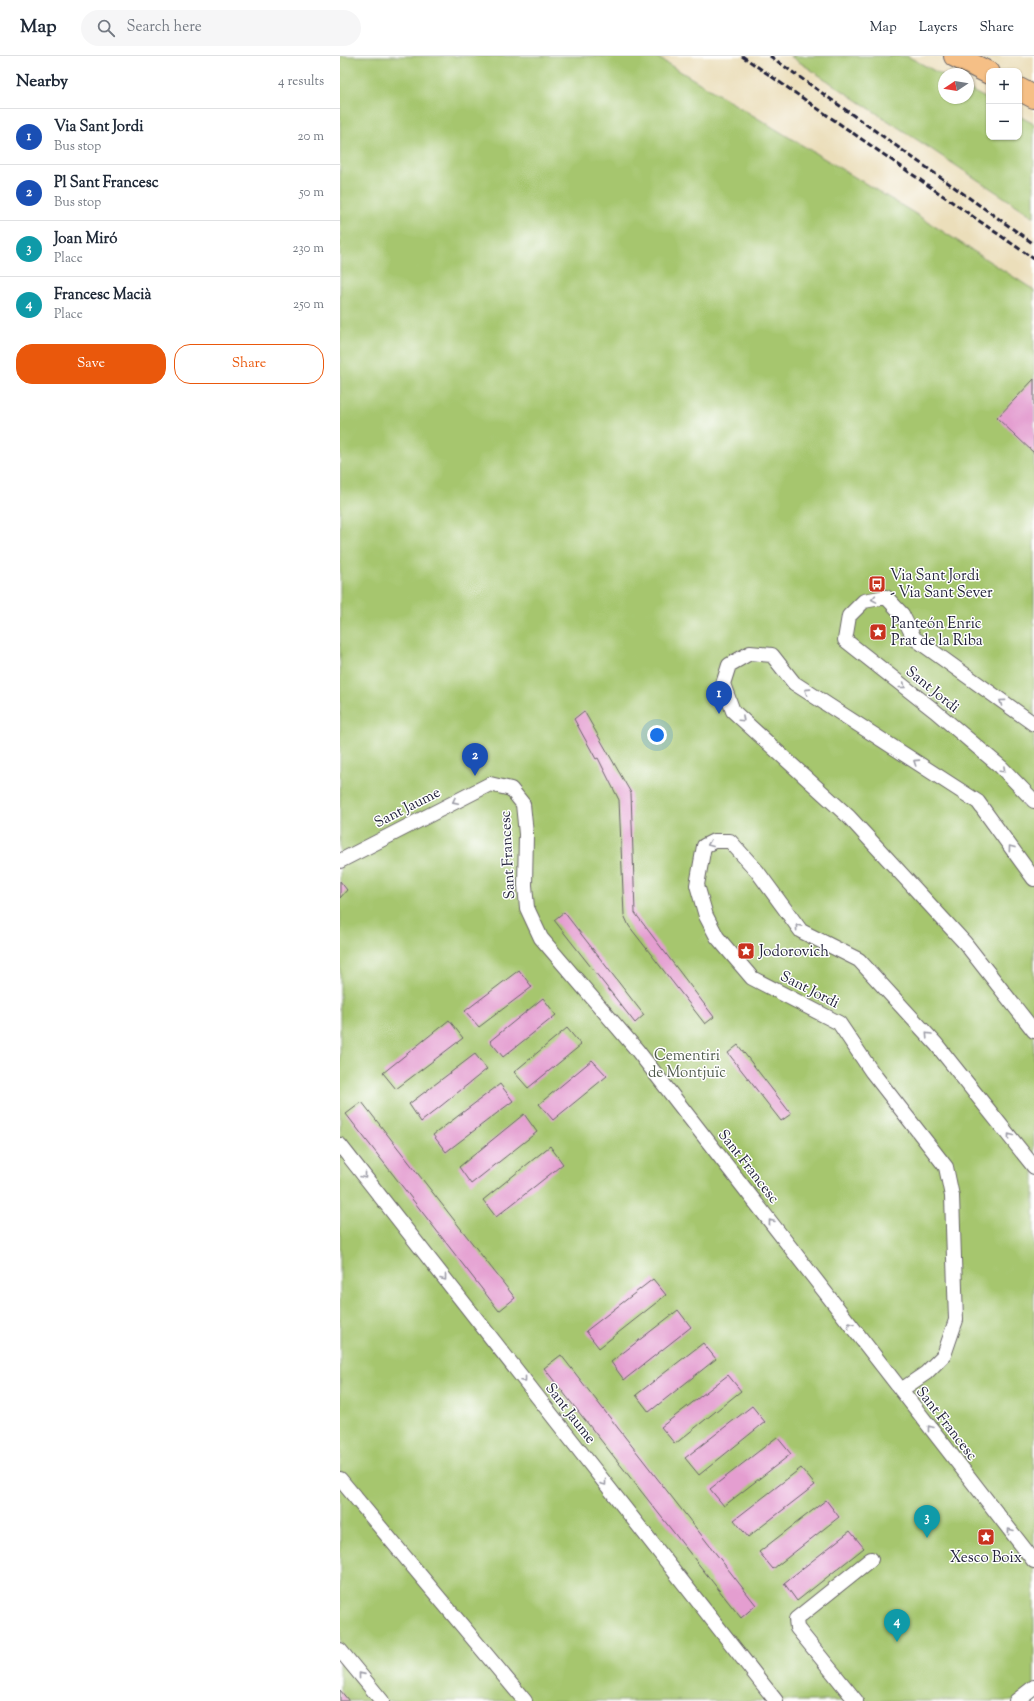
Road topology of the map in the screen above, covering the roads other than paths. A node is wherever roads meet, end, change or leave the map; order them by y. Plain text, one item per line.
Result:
1 (955, 56) edge
2 (986, 72) edge
3 (1022, 91) edge
4 (1034, 97) edge
5 (1034, 724) edge
6 (490, 784) joint
7 (1034, 801) edge
8 (340, 861) edge
9 (1034, 879) edge
10 (1034, 1031) edge
11 (340, 1145) edge
12 (1034, 1167) edge
13 (901, 1390) junction
14 (340, 1479) edge
15 (871, 1559) dead end
16 (1034, 1561) edge
17 (340, 1650) edge
18 (1034, 1687) edge
19 (382, 1701) edge
20 (524, 1701) edge
21 (776, 1701) edge
22 (856, 1701) edge
23 (1016, 1701) edge

1 - 2 highway
3 - 4 highway
5 -> 7 lane, Sant Jordi
6 -> 8 lane, Sant Jaume
13 -> 6 lane, Sant Francesc
9 -> 10 lane
11 -> 21 lane, Sant Jaume
12 -> 13 lane, Sant Jordi
16 -> 13 lane, Sant Francesc
14 - 20 lane
15 - 22 lane
19 -> 17 lane
18 - 23 lane

